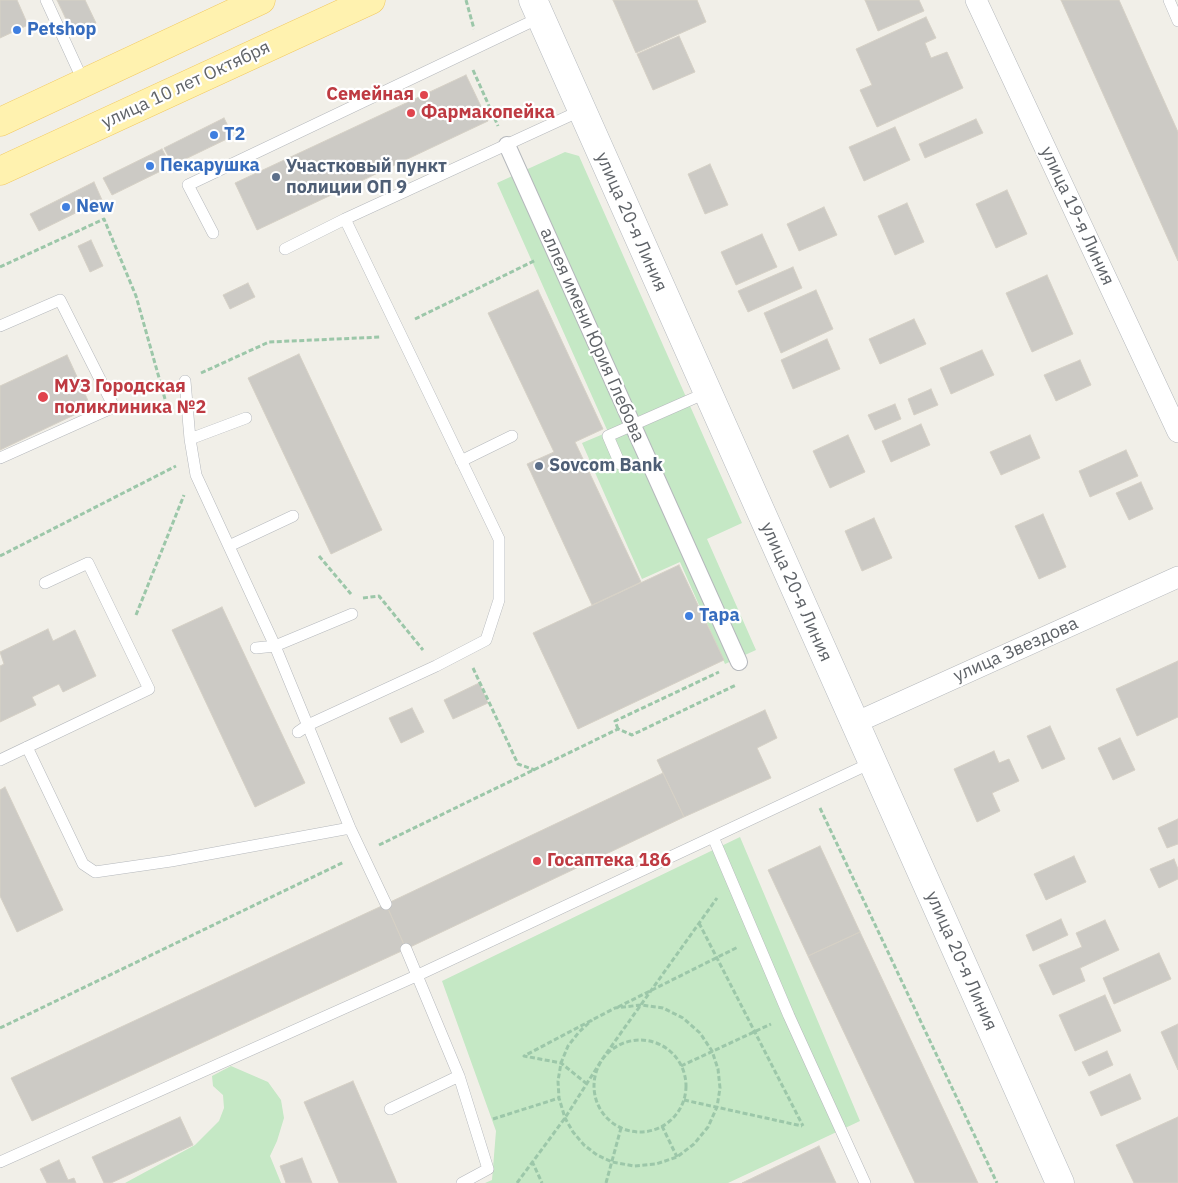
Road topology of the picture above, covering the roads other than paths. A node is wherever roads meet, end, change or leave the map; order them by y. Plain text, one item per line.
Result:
1 (46, 0) edge
2 (261, 0) edge
3 (371, 0) edge
4 (976, 0) edge
5 (1169, 0) edge
6 (537, 9) edge
7 (1178, 21) edge
8 (84, 83) junction
9 (582, 110) junction
10 (0, 122) edge
11 (506, 145) junction
12 (0, 171) edge
13 (345, 219) junction
14 (213, 232) dead end
15 (285, 249) dead end
16 (0, 326) edge
17 (185, 381) road end
18 (708, 392) junction
19 (246, 418) dead end
20 (632, 425) junction
21 (1178, 432) edge
22 (512, 436) dead end
23 (190, 439) junction
24 (0, 458) edge
25 (461, 461) junction
26 (620, 464) dead end
27 (293, 516) dead end
28 (229, 546) junction
29 (1178, 577) edge
30 (45, 583) dead end
31 (352, 614) dead end
32 (275, 646) junction
33 (256, 648) dead end
34 (739, 662) road end
35 (855, 723) junction
36 (308, 725) junction
37 (298, 732) dead end
38 (27, 747) junction
39 (0, 760) edge
40 (873, 762) junction
41 (350, 828) junction
42 (712, 837) junction
43 (386, 904) dead end
44 (406, 949) dead end
45 (416, 976) junction
46 (459, 1076) junction
47 (390, 1109) dead end
48 (0, 1162) edge
49 (462, 1183) edge
50 (865, 1183) edge
51 (1060, 1183) edge

1 - 8 lane
2 - 8 main road
3 - 12 main road, улица 10 лет Октября
4 - 21 street, улица 19-я Линия
5 - 7 lane
6 - 9 main road, улица 20-я Линия
6 - 14 lane
8 - 10 main road
9 - 11 lane
9 - 18 main road, улица 20-я Линия
11 - 13 lane
11 - 20 street, аллея имени Юрия Глебова
13 - 15 lane
13 - 25 lane
16 - 24 lane
17 - 23 lane
18 - 20 lane
18 - 35 main road, улица 20-я Линия
19 - 23 lane
20 - 26 lane
20 - 34 street, аллея имени Юрия Глебова
22 - 25 lane
23 - 28 lane
25 - 36 lane
27 - 28 lane
28 - 32 lane
29 - 35 street, улица Звездова
30 - 38 lane
31 - 32 lane
32 - 33 lane
32 - 36 lane
35 - 40 main road, улица 20-я Линия
36 - 37 lane
36 - 41 lane
38 - 39 lane
38 - 41 lane
40 - 42 lane
40 - 51 main road, улица 20-я Линия
41 - 43 lane
42 - 45 lane
42 - 50 lane
44 - 45 lane
45 - 46 lane
45 - 48 lane
46 - 47 lane
46 - 49 lane

